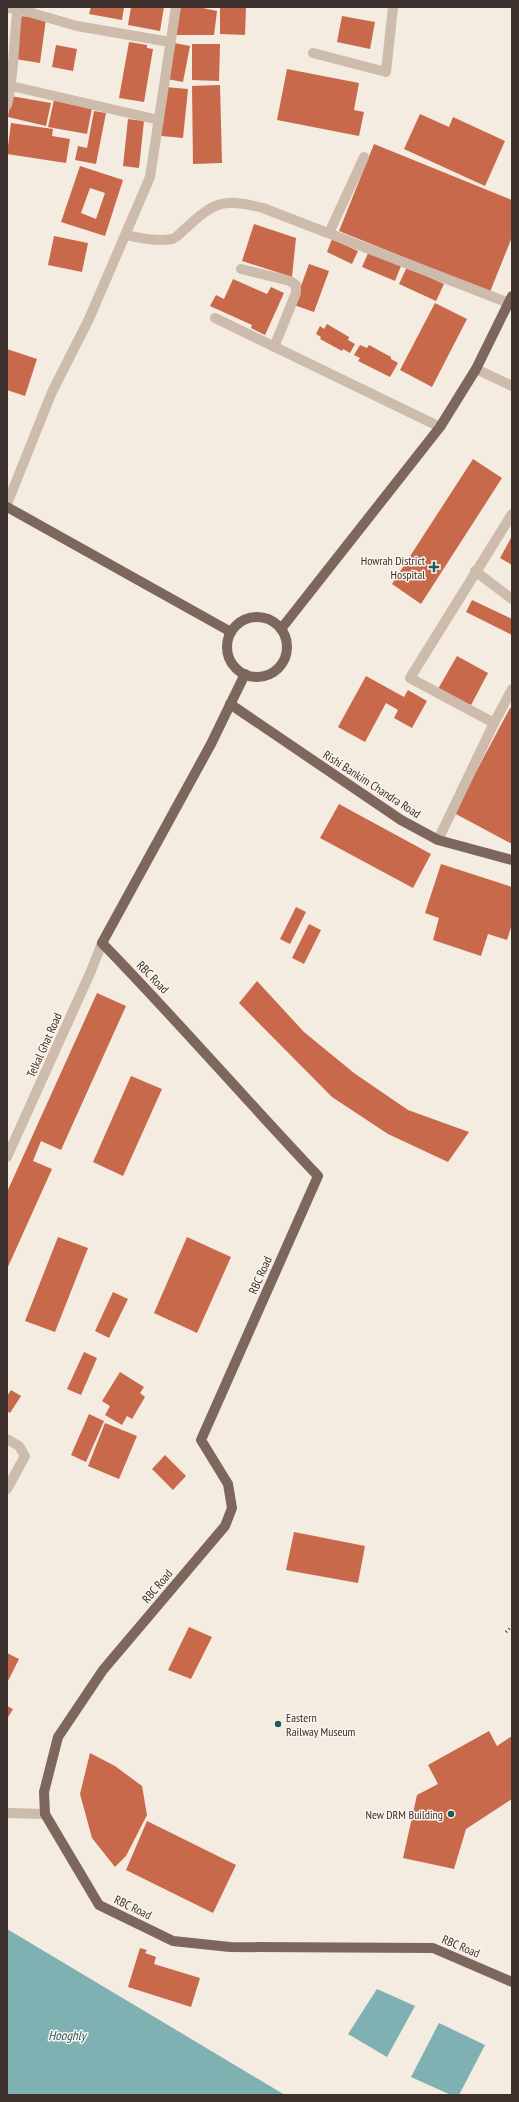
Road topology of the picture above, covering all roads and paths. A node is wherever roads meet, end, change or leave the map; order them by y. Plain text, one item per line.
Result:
1 (176, 7) edge
2 (393, 7) edge
3 (7, 8) edge
4 (18, 8) edge
5 (170, 42) junction
6 (313, 53) dead end
7 (11, 86) junction
8 (7, 104) edge
9 (159, 120) junction
10 (364, 157) dead end
11 (329, 234) junction
12 (126, 235) junction
13 (241, 269) dead end
14 (510, 299) edge
15 (214, 318) dead end
16 (274, 347) junction
17 (476, 369) junction
18 (512, 386) edge
19 (440, 427) junction
20 (7, 504) edge
21 (7, 508) edge
22 (512, 514) edge
23 (475, 571) junction
24 (512, 598) edge
25 (281, 629) junction
26 (231, 632) junction
27 (245, 674) junction
28 (512, 689) edge
29 (230, 704) junction
30 (494, 723) junction
31 (438, 840) junction
32 (512, 860) edge
33 (102, 943) junction
34 (7, 1157) edge
35 (7, 1439) edge
36 (7, 1489) edge
37 (7, 1813) edge
38 (45, 1814) junction
39 (512, 1982) edge

1 - 5 street
2 - 6 street
3 - 4 street
4 - 5 street
4 - 7 street
5 - 9 street
7 - 8 street
7 - 9 street
9 - 12 street
10 - 11 street
11 - 12 street
11 - 14 street
12 - 20 street
13 - 16 street
14 - 17 main road
15 - 16 street
16 - 19 street
17 - 18 street
17 - 19 main road
19 - 25 main road
21 - 26 main road
22 - 23 street
23 - 24 street
23 - 30 street
25 - 26 main road
25 - 27 main road
26 - 27 main road
27 - 29 main road
28 - 30 street
29 - 31 main road, Rishi Bankim Chandra Road
29 - 33 main road
30 - 31 street
31 - 32 main road, Rishi Bankim Chandra Road
33 - 34 street, Telkal Ghat Road
33 - 38 main road, RBC Road
35 - 36 street
37 - 38 street
38 - 39 main road, RBC Road

